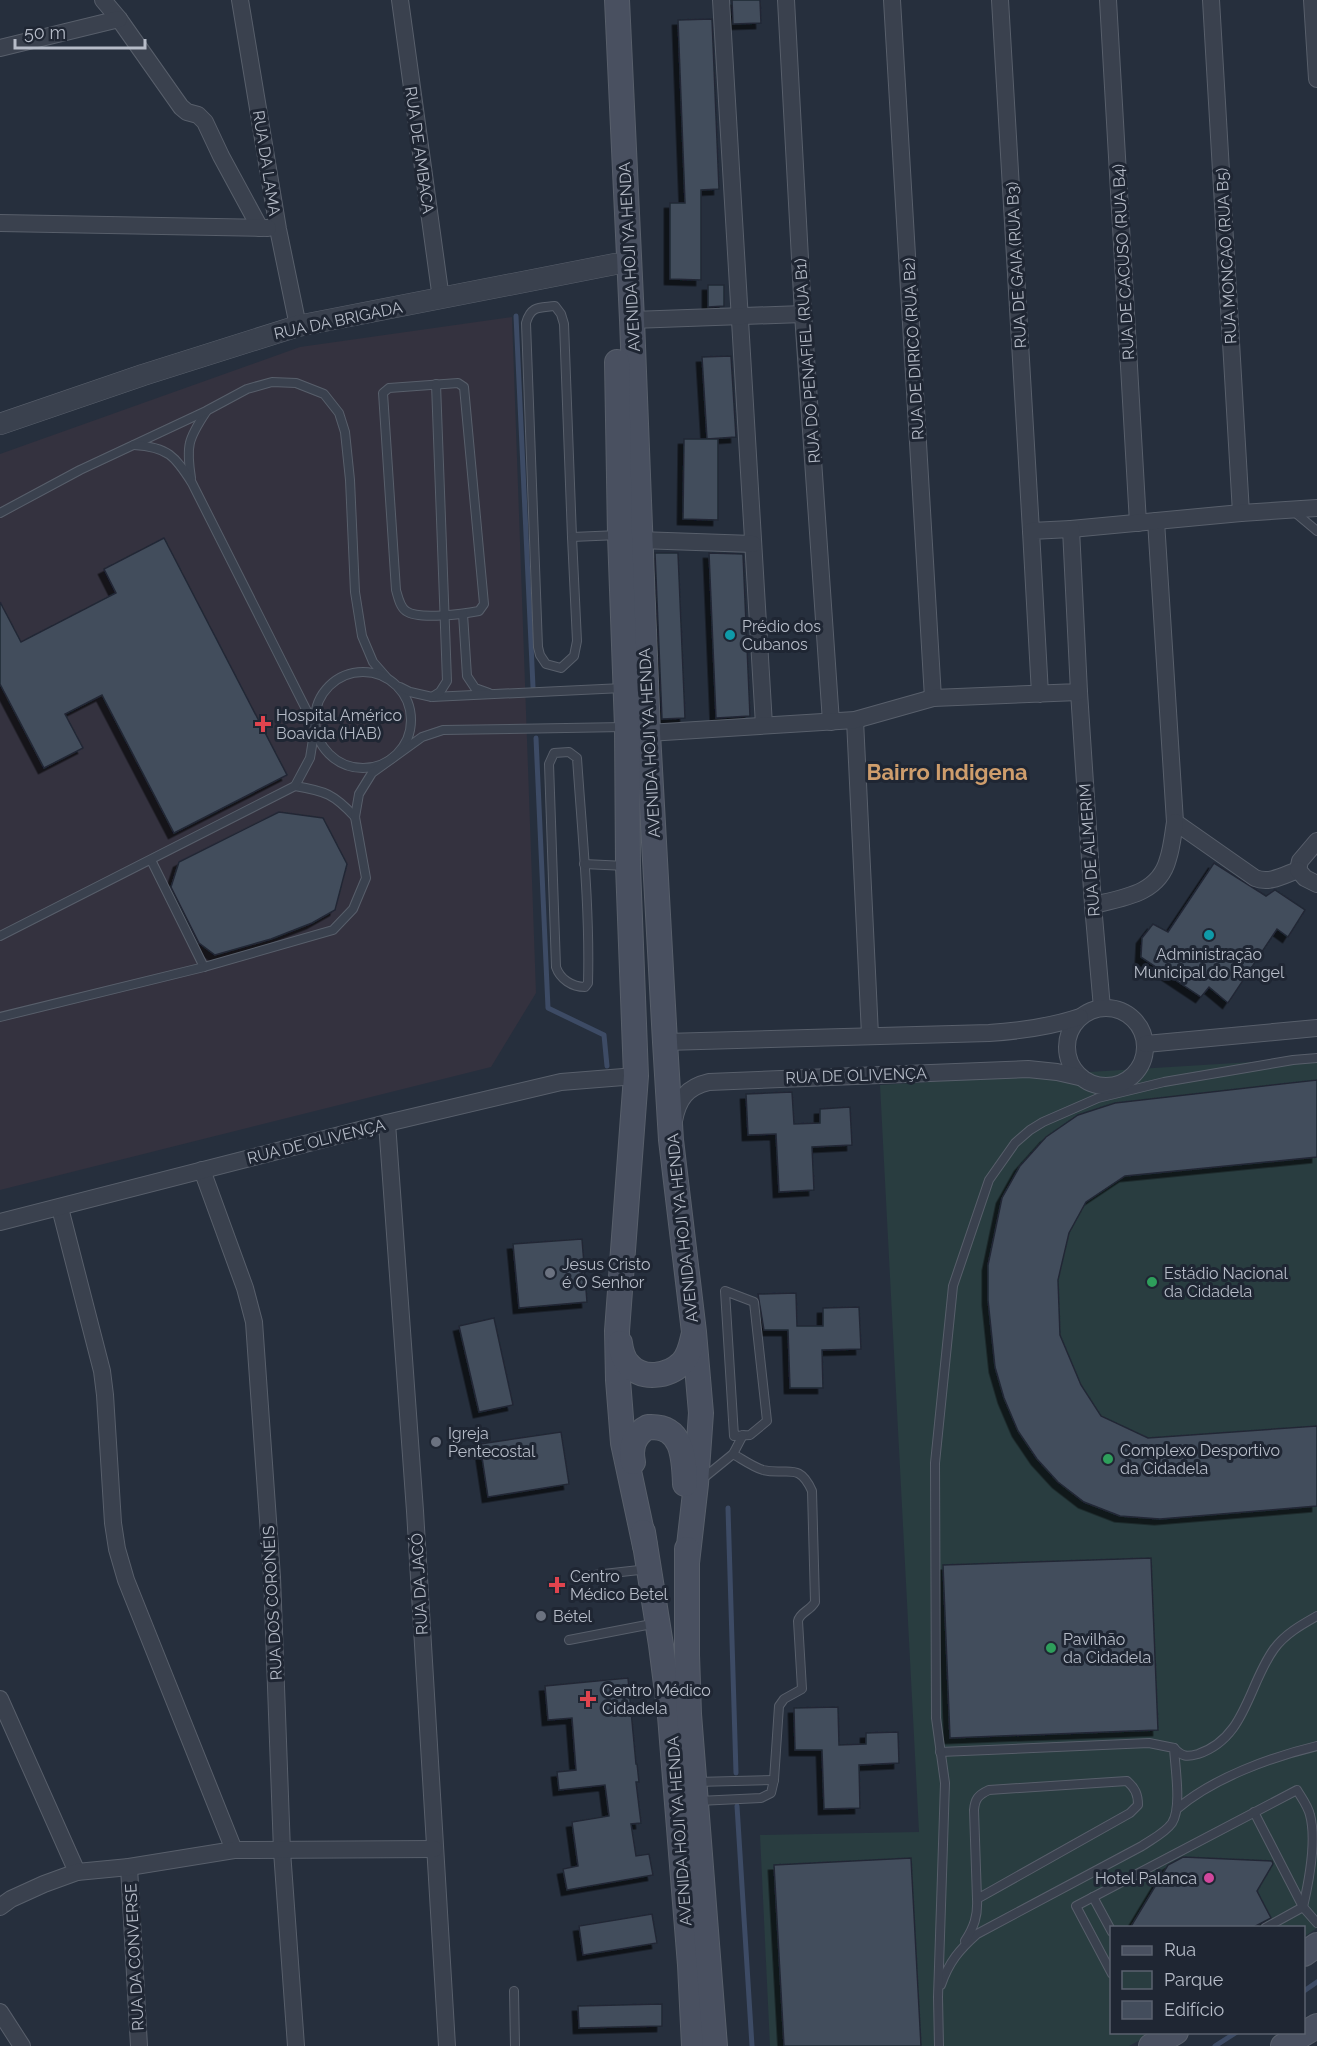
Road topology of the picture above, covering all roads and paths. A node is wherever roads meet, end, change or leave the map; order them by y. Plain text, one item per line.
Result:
1 (103, 0) edge
2 (240, 0) edge
3 (400, 0) edge
4 (604, 0) edge
5 (617, 0) edge
6 (721, 0) edge
7 (786, 0) edge
8 (892, 0) edge
9 (1000, 0) edge
10 (1108, 0) edge
11 (1211, 0) edge
12 (1312, 0) edge
13 (118, 19) junction
14 (0, 48) edge
15 (1317, 79) edge
16 (0, 223) edge
17 (260, 228) junction
18 (278, 229) junction
19 (615, 264) junction
20 (441, 299) junction
21 (803, 314) junction
22 (739, 316) junction
23 (632, 320) junction
24 (298, 326) junction
25 (436, 384) junction
26 (206, 411) junction
27 (0, 424) edge
28 (134, 445) junction
29 (192, 483) junction
30 (1317, 508) edge
31 (1292, 510) junction
32 (0, 513) edge
33 (1241, 513) junction
34 (1156, 522) junction
35 (1138, 523) junction
36 (1071, 529) junction
37 (1031, 531) junction
38 (1317, 531) edge
39 (572, 537) junction
40 (630, 538) junction
41 (753, 544) junction
42 (463, 614) junction
43 (443, 615) junction
44 (387, 678) junction
45 (397, 686) junction
46 (626, 688) junction
47 (1079, 692) junction
48 (1040, 694) junction
49 (495, 695) junction
50 (432, 697) junction
51 (933, 698) junction
52 (855, 720) junction
53 (831, 722) junction
54 (764, 725) junction
55 (315, 727) junction
56 (638, 730) junction
57 (395, 756) junction
58 (295, 786) junction
59 (355, 818) junction
60 (1175, 822) junction
61 (1317, 841) edge
62 (151, 860) junction
63 (584, 864) junction
64 (628, 866) junction
65 (1298, 870) junction
66 (1317, 884) edge
67 (1093, 905) junction
68 (0, 936) edge
69 (204, 967) junction
70 (1102, 1008) junction
71 (0, 1017) edge
72 (1080, 1017) junction
73 (1317, 1028) edge
74 (870, 1035) junction
75 (665, 1042) junction
76 (1146, 1044) junction
77 (1317, 1058) edge
78 (636, 1076) junction
79 (1079, 1077) junction
80 (387, 1123) junction
81 (671, 1140) junction
82 (202, 1170) junction
83 (60, 1208) junction
84 (0, 1222) edge
85 (617, 1331) junction
86 (694, 1332) junction
87 (743, 1435) junction
88 (733, 1454) junction
89 (696, 1484) junction
90 (646, 1558) junction
91 (687, 1563) junction
92 (577, 1577) dead end
93 (1317, 1616) edge
94 (657, 1623) junction
95 (569, 1640) dead end
96 (0, 1699) edge
97 (1317, 1746) edge
98 (1174, 1748) junction
99 (940, 1752) junction
100 (774, 1780) junction
101 (694, 1792) junction
102 (1177, 1809) junction
103 (1254, 1812) junction
104 (434, 1849) junction
105 (234, 1850) junction
106 (282, 1851) junction
107 (129, 1867) junction
108 (77, 1872) junction
109 (1093, 1897) junction
110 (977, 1899) junction
111 (0, 1907) edge
112 (1303, 1907) junction
113 (1317, 1923) edge
114 (1269, 1926) edge
115 (1110, 1928) edge
116 (957, 1952) junction
117 (1110, 1970) edge
118 (513, 1991) dead end
119 (938, 1997) junction
120 (1, 2015) edge
121 (1172, 2034) edge
122 (1303, 2034) edge
123 (22, 2046) edge
124 (139, 2046) edge
125 (296, 2046) edge
126 (447, 2046) edge
127 (515, 2046) edge
128 (694, 2046) edge
129 (715, 2046) edge
130 (939, 2046) edge
131 (1151, 2046) edge
132 (1282, 2046) edge

1 - 13 street
2 - 18 street, RUA DA LAMA
3 - 20 street, RUA DE AMBACA
4 - 19 main road, AVENIDA HOJI YA HENDA
5 - 23 main road, AVENIDA HOJI YA HENDA
6 - 22 street
7 - 21 street, RUA DO PENAFIEL (RUA B1)
8 - 51 street, RUA DE DIRICO (RUA B2)
9 - 37 street, RUA DE GAIA (RUA B3)
10 - 35 street, RUA DE CACUSO (RUA B4)
11 - 33 street, RUA MONCAO (RUA B5)
12 - 15 street
13 - 14 street
13 - 17 street
16 - 17 street
17 - 18 street
18 - 24 street, RUA DA LAMA
19 - 20 street, RUA DA BRIGADA
19 - 40 main road, AVENIDA HOJI YA HENDA
20 - 24 street, RUA DA BRIGADA
21 - 22 street
21 - 53 street, RUA DO PENAFIEL (RUA B1)
22 - 23 street
22 - 41 street
23 - 40 main road, AVENIDA HOJI YA HENDA
24 - 27 street, RUA DA BRIGADA
25 - 42 lane
25 - 43 lane
25 - 43 lane
26 - 28 lane
26 - 29 lane
26 - 44 lane
28 - 29 lane
28 - 32 lane
29 - 55 lane
30 - 31 street
31 - 33 street
31 - 38 lane
33 - 34 street
34 - 35 street
34 - 60 street
35 - 36 street
36 - 37 street
36 - 47 street, RUA DE ALMERIM
37 - 48 street, RUA DE GAIA (RUA B3)
39 - 39 lane
39 - 40 lane
40 - 41 street
40 - 46 main road, AVENIDA HOJI YA HENDA
40 - 56 main road, AVENIDA HOJI YA HENDA
41 - 54 street
42 - 43 lane
42 - 49 lane
43 - 50 lane
44 - 45 lane
44 - 55 lane
45 - 50 lane
45 - 57 lane
46 - 49 lane
46 - 56 main road, AVENIDA HOJI YA HENDA
47 - 48 street
47 - 67 street, RUA DE ALMERIM
48 - 51 street
49 - 50 lane
51 - 52 street
52 - 53 street
52 - 74 street
53 - 54 street
54 - 56 street
55 - 57 lane
55 - 58 lane
56 - 57 lane
56 - 64 main road, AVENIDA HOJI YA HENDA
56 - 75 main road, AVENIDA HOJI YA HENDA
57 - 59 lane
58 - 59 lane
58 - 62 lane
59 - 69 lane
60 - 65 street
60 - 67 street
61 - 65 street
62 - 68 lane
62 - 69 lane
63 - 63 lane
63 - 64 lane
64 - 78 main road, AVENIDA HOJI YA HENDA
65 - 66 street
67 - 70 street, RUA DE ALMERIM
69 - 71 lane
70 - 72 street
70 - 76 street
72 - 74 street
72 - 79 street
73 - 76 street
74 - 75 street
75 - 81 main road, AVENIDA HOJI YA HENDA
76 - 79 street
77 - 99 lane
78 - 80 street, RUA DE OLIVENÇA
78 - 85 main road, AVENIDA HOJI YA HENDA
79 - 81 street, RUA DE OLIVENÇA
80 - 82 street, RUA DE OLIVENÇA
80 - 104 street, RUA DA JACÓ
81 - 86 main road, AVENIDA HOJI YA HENDA
82 - 83 street, RUA DE OLIVENÇA
82 - 106 street, RUA DOS CORONÉIS
83 - 84 street, RUA DE OLIVENÇA
83 - 105 street
85 - 86 main road
85 - 90 main road
86 - 89 main road, AVENIDA HOJI YA HENDA
87 - 87 lane
87 - 88 lane
88 - 89 lane
88 - 100 lane
89 - 91 main road, AVENIDA HOJI YA HENDA
90 - 91 main road
90 - 92 lane
90 - 94 main road, AVENIDA HOJI YA HENDA
91 - 101 main road, AVENIDA HOJI YA HENDA
93 - 98 lane
94 - 95 lane
94 - 128 main road, AVENIDA HOJI YA HENDA
96 - 108 street
97 - 102 lane
98 - 99 lane
98 - 102 lane
99 - 119 lane
100 - 101 lane
100 - 101 lane
101 - 129 main road, AVENIDA HOJI YA HENDA
102 - 116 lane
103 - 109 lane
103 - 112 lane
103 - 112 lane
104 - 106 street
104 - 126 street, RUA DA JACÓ
105 - 106 street
105 - 107 street
106 - 125 street, RUA DOS CORONÉIS
107 - 108 street
107 - 124 street, RUA DA CONVERSE
108 - 111 street
109 - 115 lane
109 - 117 lane
110 - 110 lane
110 - 116 lane
112 - 113 lane
112 - 114 lane
116 - 119 lane
118 - 127 lane
119 - 130 lane
120 - 123 street
121 - 131 main road
122 - 132 main road

